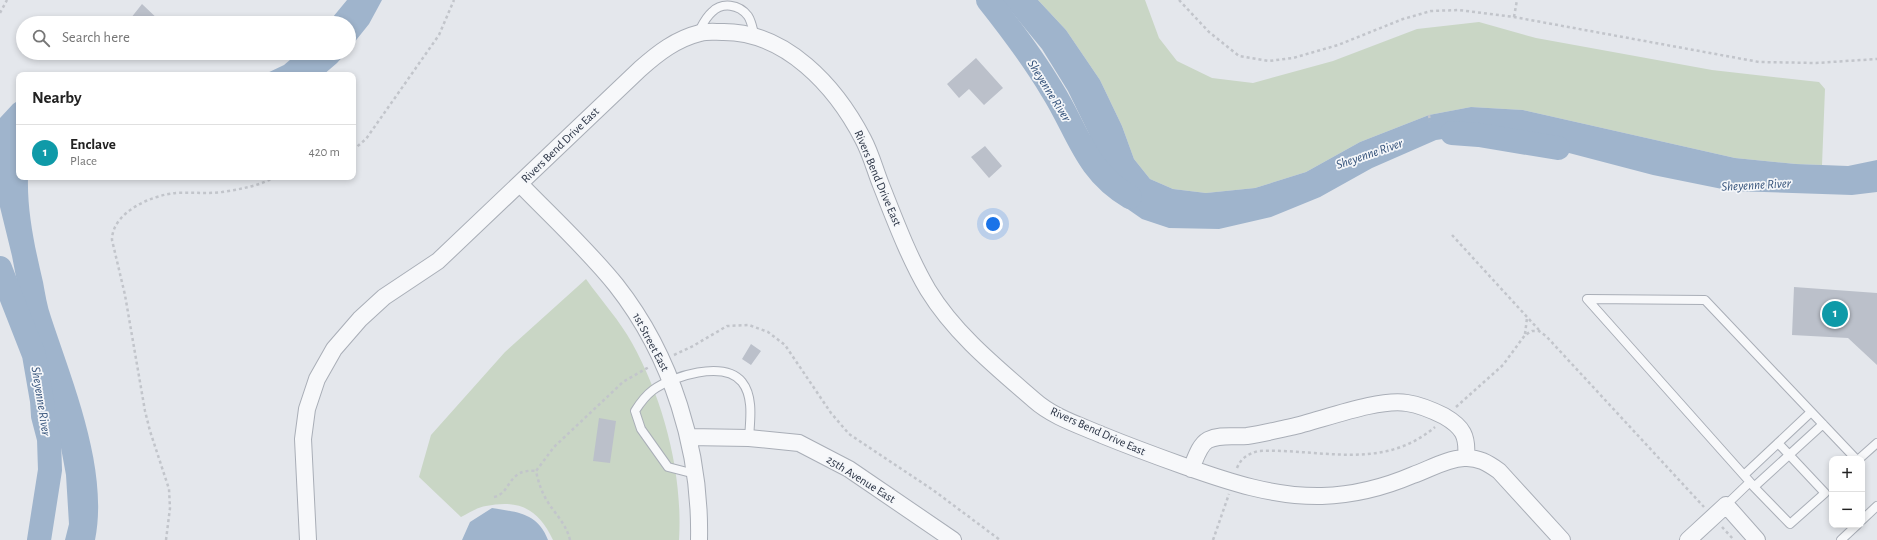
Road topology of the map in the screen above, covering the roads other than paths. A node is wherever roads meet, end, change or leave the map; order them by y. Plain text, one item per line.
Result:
1 (698, 34) junction
2 (755, 37) junction
3 (520, 184) junction
4 (671, 381) junction
5 (1811, 412) junction
6 (1823, 424) junction
7 (688, 436) junction
8 (749, 438) junction
9 (1778, 443) junction
10 (1877, 443) edge
11 (1789, 455) junction
12 (1853, 456) edge
13 (1862, 456) edge
14 (1466, 458) junction
15 (1191, 469) junction
16 (695, 474) junction
17 (1744, 475) junction
18 (1752, 484) junction
19 (1726, 505) junction
20 (1877, 506) edge
21 (1865, 517) edge
22 (1854, 528) edge
23 (308, 540) edge
24 (699, 540) edge
25 (953, 540) edge
26 (1562, 540) edge
27 (1688, 540) edge
28 (1757, 540) edge
29 (1841, 540) edge

1 - 2 street, Rivers Bend Drive East
1 - 2 lane
1 - 3 street, Rivers Bend Drive East
2 - 15 street, Rivers Bend Drive East
3 - 4 street, 1st Street East
3 - 23 street, Rivers Bend Drive East
4 - 7 street, 1st Street East
4 - 8 lane
4 - 16 lane
5 - 6 lane
5 - 9 lane
5 - 17 lane
6 - 11 lane
6 - 12 lane
7 - 8 street, 25th Avenue East
7 - 16 street, 1st Street East
8 - 25 street, 25th Avenue East
9 - 11 lane
9 - 17 lane
10 - 13 lane
11 - 18 lane
11 - 18 lane
14 - 15 street, Rivers Bend Drive East
14 - 15 street
14 - 26 street, Rivers Bend Drive East
16 - 24 street, 1st Street East
17 - 18 lane
18 - 19 lane
19 - 27 street
19 - 28 street
20 - 21 lane
22 - 29 lane

